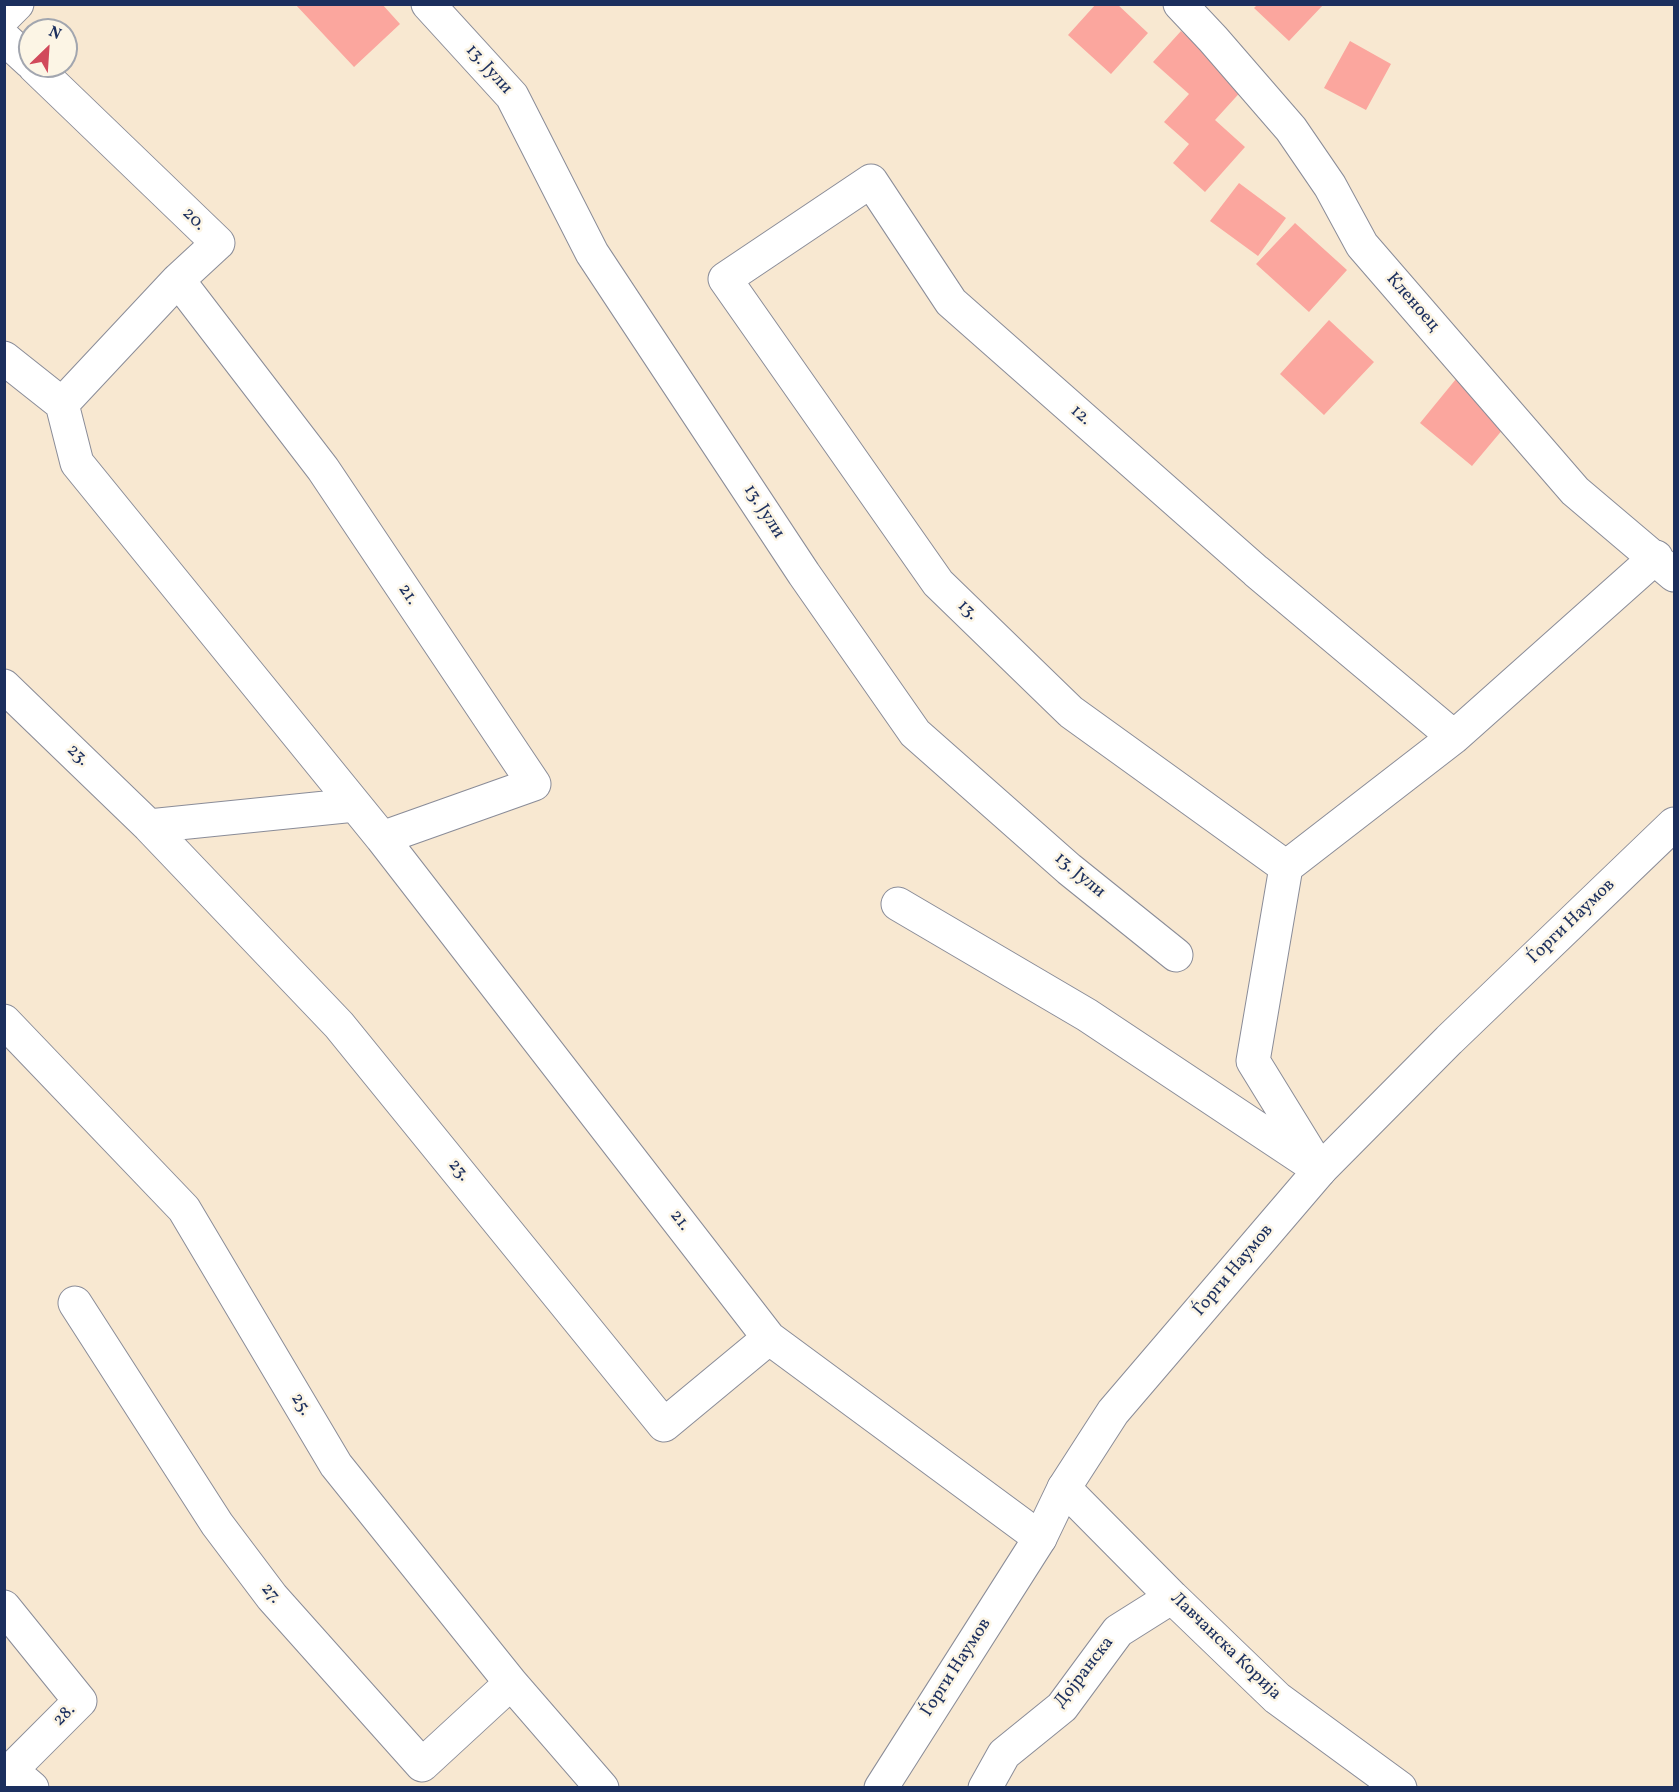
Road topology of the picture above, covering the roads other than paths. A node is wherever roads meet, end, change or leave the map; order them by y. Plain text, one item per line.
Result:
1 (17, 4) edge
2 (428, 4) edge
3 (1180, 4) edge
4 (4, 17) edge
5 (4, 38) edge
6 (18, 51) edge
7 (46, 78) edge
8 (726, 279) joint
9 (178, 280) junction
10 (4, 358) edge
11 (62, 404) junction
12 (1665, 566) edge
13 (4, 686) edge
14 (1454, 737) junction
15 (355, 805) junction
16 (1674, 824) edge
17 (149, 825) junction
18 (382, 838) junction
19 (1286, 867) junction
20 (898, 904) dead end
21 (1176, 956) dead end
22 (4, 1021) edge
23 (1320, 1170) junction
24 (75, 1303) dead end
25 (769, 1338) junction
26 (1064, 1488) junction
27 (1040, 1539) junction
28 (1172, 1597) junction
29 (4, 1607) edge
30 (511, 1683) junction
31 (32, 1788) edge
32 (603, 1788) edge
33 (881, 1788) edge
34 (985, 1788) edge
35 (1400, 1788) edge

1 - 4 street
2 - 21 street, 13. Јули
3 - 12 street, Кленоец
5 - 6 street
7 - 9 street, 20.
8 - 14 street, 12.
8 - 19 street, 13.
9 - 11 street, 20.
9 - 18 street, 21.
10 - 11 street
11 - 15 street, 21.
12 - 14 street
13 - 17 street, 23.
14 - 19 street
15 - 17 street
15 - 18 street, 21.
16 - 23 street, Ѓорги Наумов
17 - 25 street, 23.
18 - 25 street, 21.
19 - 23 street
20 - 23 street
22 - 30 street, 25.
23 - 26 street, Ѓорги Наумов
24 - 30 street, 27.
25 - 27 street, 21.
26 - 27 street, Ѓорги Наумов
26 - 28 street, Лавчанска Корија
27 - 33 street, Ѓорги Наумов
28 - 34 street, Дојранска
28 - 35 street, Лавчанска Корија
29 - 31 street, 28.
30 - 32 street, 25.

